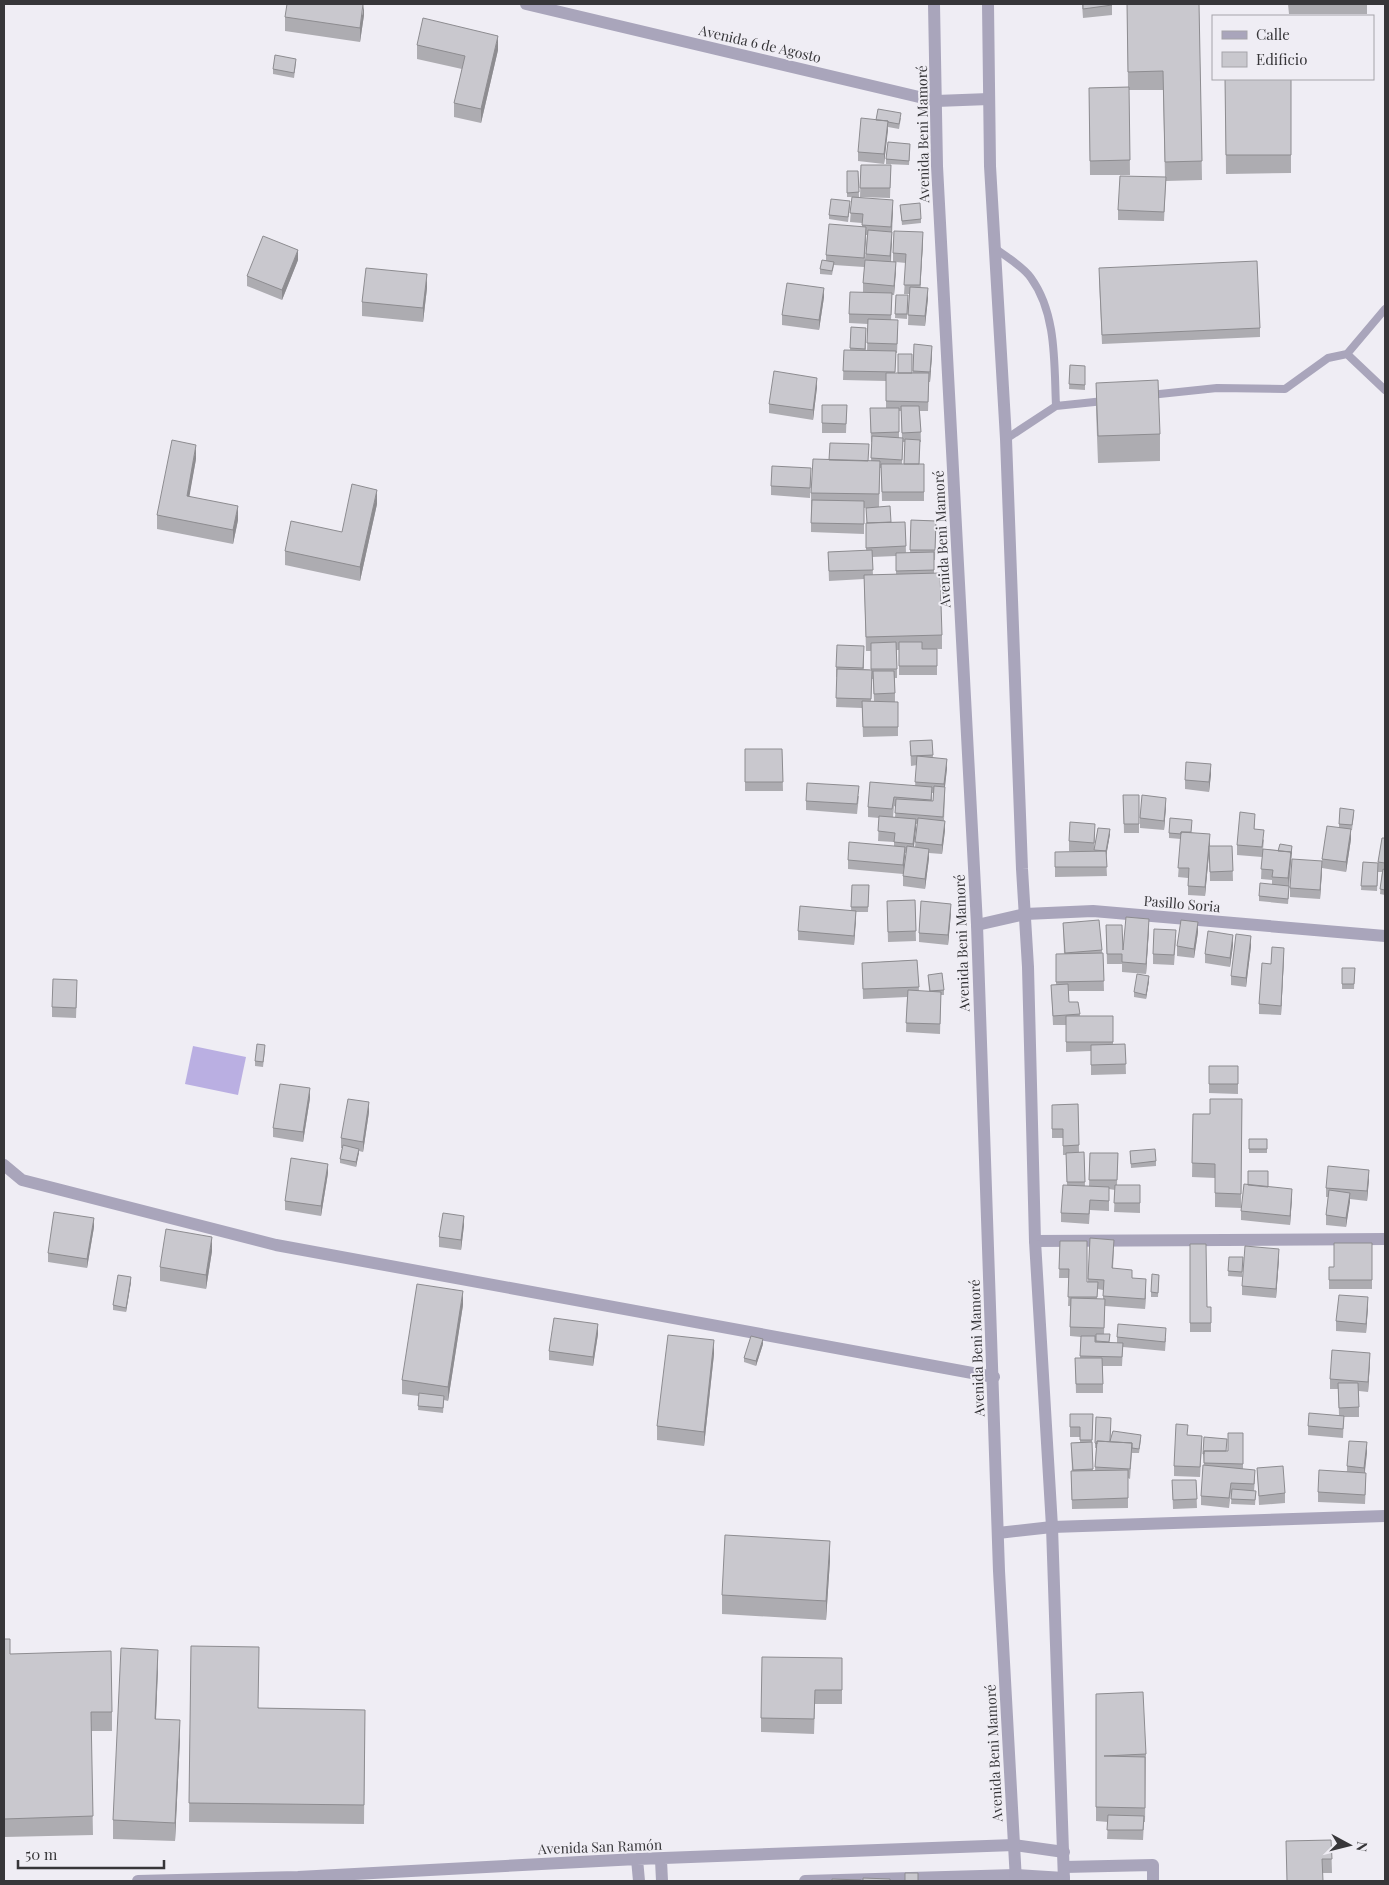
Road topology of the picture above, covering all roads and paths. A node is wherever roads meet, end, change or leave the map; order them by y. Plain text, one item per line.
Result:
1 (526, 4) edge
2 (934, 4) edge
3 (988, 4) edge
4 (988, 99) junction
5 (936, 101) junction
6 (995, 248) junction
7 (1385, 309) edge
8 (1347, 354) junction
9 (1385, 390) edge
10 (1142, 396) edge
11 (1113, 400) edge
12 (1056, 406) junction
13 (1006, 439) junction
14 (1026, 914) junction
15 (977, 925) junction
16 (1385, 936) edge
17 (4, 1165) edge
18 (1385, 1239) edge
19 (1034, 1242) junction
20 (994, 1377) junction
21 (1385, 1516) edge
22 (1052, 1527) junction
23 (998, 1533) junction
24 (1014, 1845) junction
25 (1064, 1852) junction
26 (637, 1859) junction
27 (661, 1860) junction
28 (1064, 1875) edge
29 (1016, 1878) edge
30 (298, 1880) edge
31 (138, 1881) edge
32 (639, 1881) edge
33 (662, 1881) edge
34 (805, 1881) edge
35 (1153, 1881) edge

1 - 5 street, Avenida 6 de Agosto
2 - 5 street, Avenida Beni Mamoré
3 - 4 street
4 - 5 street, Avenida 6 de Agosto
4 - 6 street
5 - 15 street, Avenida Beni Mamoré
6 - 12 lane
6 - 13 street
7 - 8 lane
8 - 9 lane
8 - 10 lane
11 - 12 lane
12 - 13 lane
13 - 14 street
14 - 15 street, Pasillo Soria
14 - 16 street, Pasillo Soria
14 - 19 street
15 - 20 street, Avenida Beni Mamoré
17 - 20 street
18 - 19 street
19 - 22 street
20 - 23 street, Avenida Beni Mamoré
21 - 22 street
22 - 23 street
22 - 25 street
23 - 24 street, Avenida Beni Mamoré
24 - 25 street, Avenida San Ramón
24 - 27 street, Avenida San Ramón
24 - 29 street, Avenida Beni Mamoré
25 - 28 street
26 - 27 street, Avenida San Ramón
26 - 30 street, Avenida San Ramón
26 - 32 street
27 - 33 street
28 - 29 street
28 - 35 street
29 - 34 street
30 - 31 street, Avenida San Ramón

